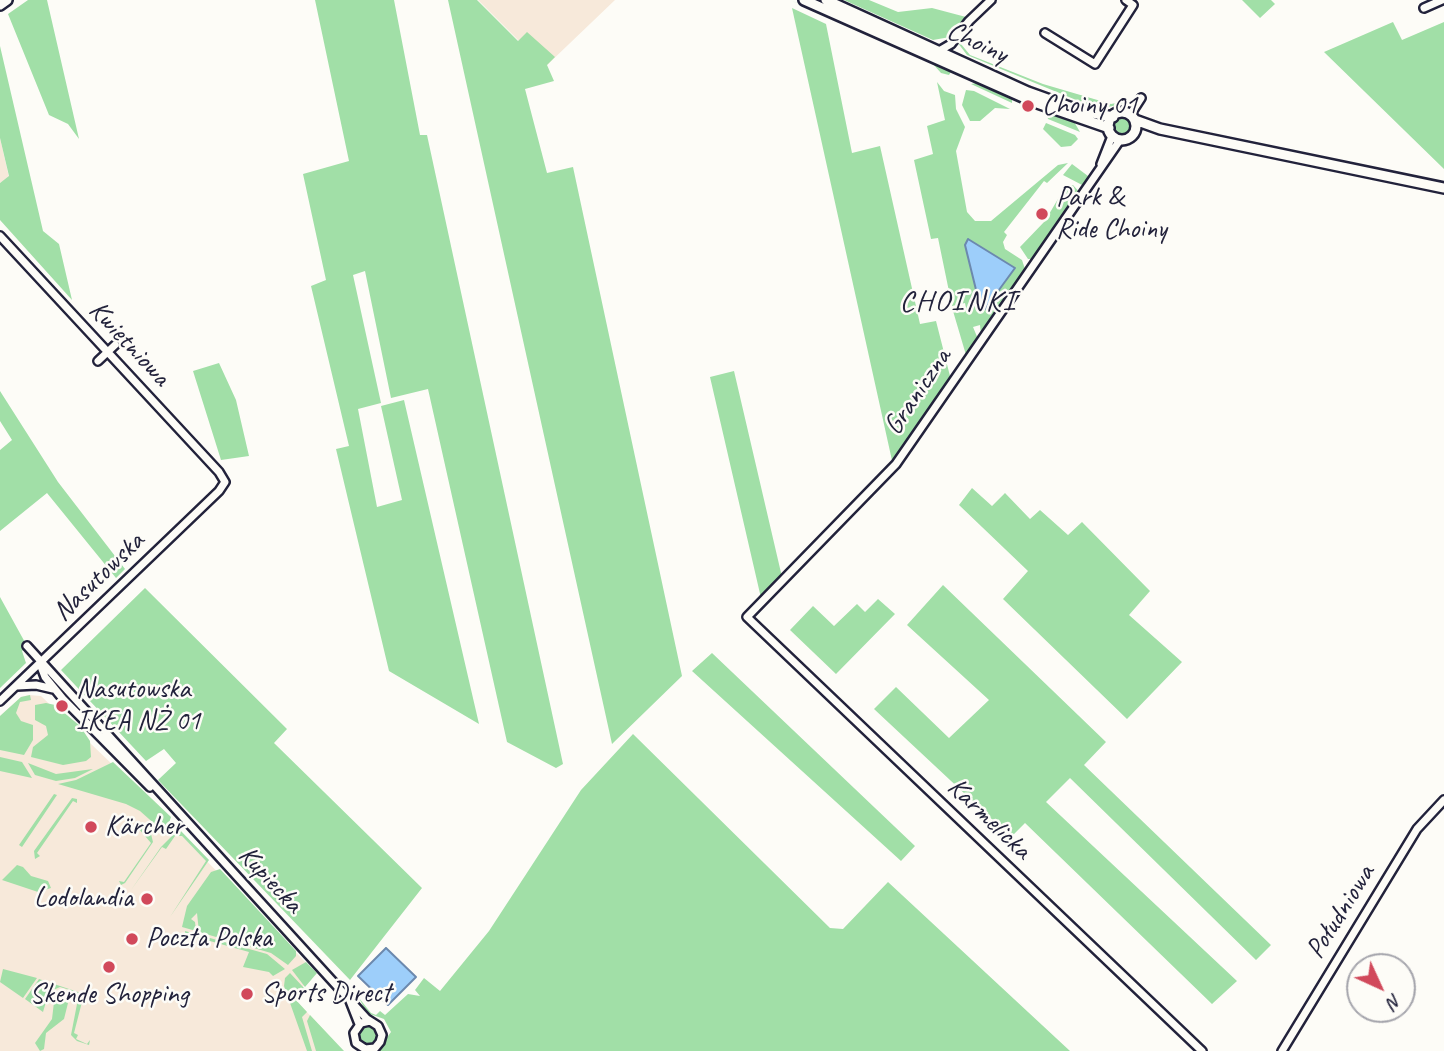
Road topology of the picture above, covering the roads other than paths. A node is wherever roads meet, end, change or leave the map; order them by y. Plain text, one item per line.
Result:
1 (7, 0) edge
2 (804, 0) edge
3 (826, 0) edge
4 (991, 0) edge
5 (1126, 0) edge
6 (1442, 0) edge
7 (1135, 3) edge
8 (0, 5) edge
9 (1424, 8) dead end
10 (1045, 33) dead end
11 (951, 44) junction
12 (939, 51) junction
13 (956, 58) junction
14 (1141, 98) dead end
15 (1113, 117) junction
16 (1132, 118) junction
17 (1160, 129) junction
18 (1135, 132) junction
19 (1114, 134) junction
20 (1444, 188) edge
21 (0, 236) edge
22 (115, 345) dead end
23 (107, 352) junction
24 (98, 361) dead end
25 (225, 482) joint
26 (747, 617) joint
27 (27, 646) dead end
28 (40, 663) junction
29 (16, 686) junction
30 (54, 689) junction
31 (0, 701) edge
32 (159, 793) junction
33 (1444, 800) edge
34 (349, 997) junction
35 (370, 1021) junction
36 (359, 1024) junction
37 (1202, 1051) edge
38 (1282, 1051) edge

1 - 8 street
2 - 19 street, Choiny
3 - 12 street, Choiny
4 - 11 street
5 - 7 street
6 - 9 street
7 - 10 street
11 - 12 street
11 - 13 street
12 - 13 street, Choiny
13 - 15 street, Choiny
14 - 16 street
15 - 16 street
15 - 19 street
16 - 17 street
16 - 18 street
17 - 18 street
17 - 20 street
18 - 19 street
19 - 26 street, Graniczna
21 - 23 street, Kwietniowa
22 - 23 street
23 - 24 street
23 - 25 street, Kwietniowa
25 - 28 street, Nasutowska
26 - 37 street, Karmelicka
27 - 28 street
28 - 29 street, Nasutowska
28 - 30 street, Kupiecka
28 - 32 street, Kupiecka
29 - 30 street
29 - 31 street, Nasutowska
30 - 32 street, Kupiecka
32 - 34 street, Kupiecka
33 - 38 street, Południowa
34 - 35 street, Kupiecka
34 - 36 street, Kupiecka
35 - 36 street
35 - 36 street

